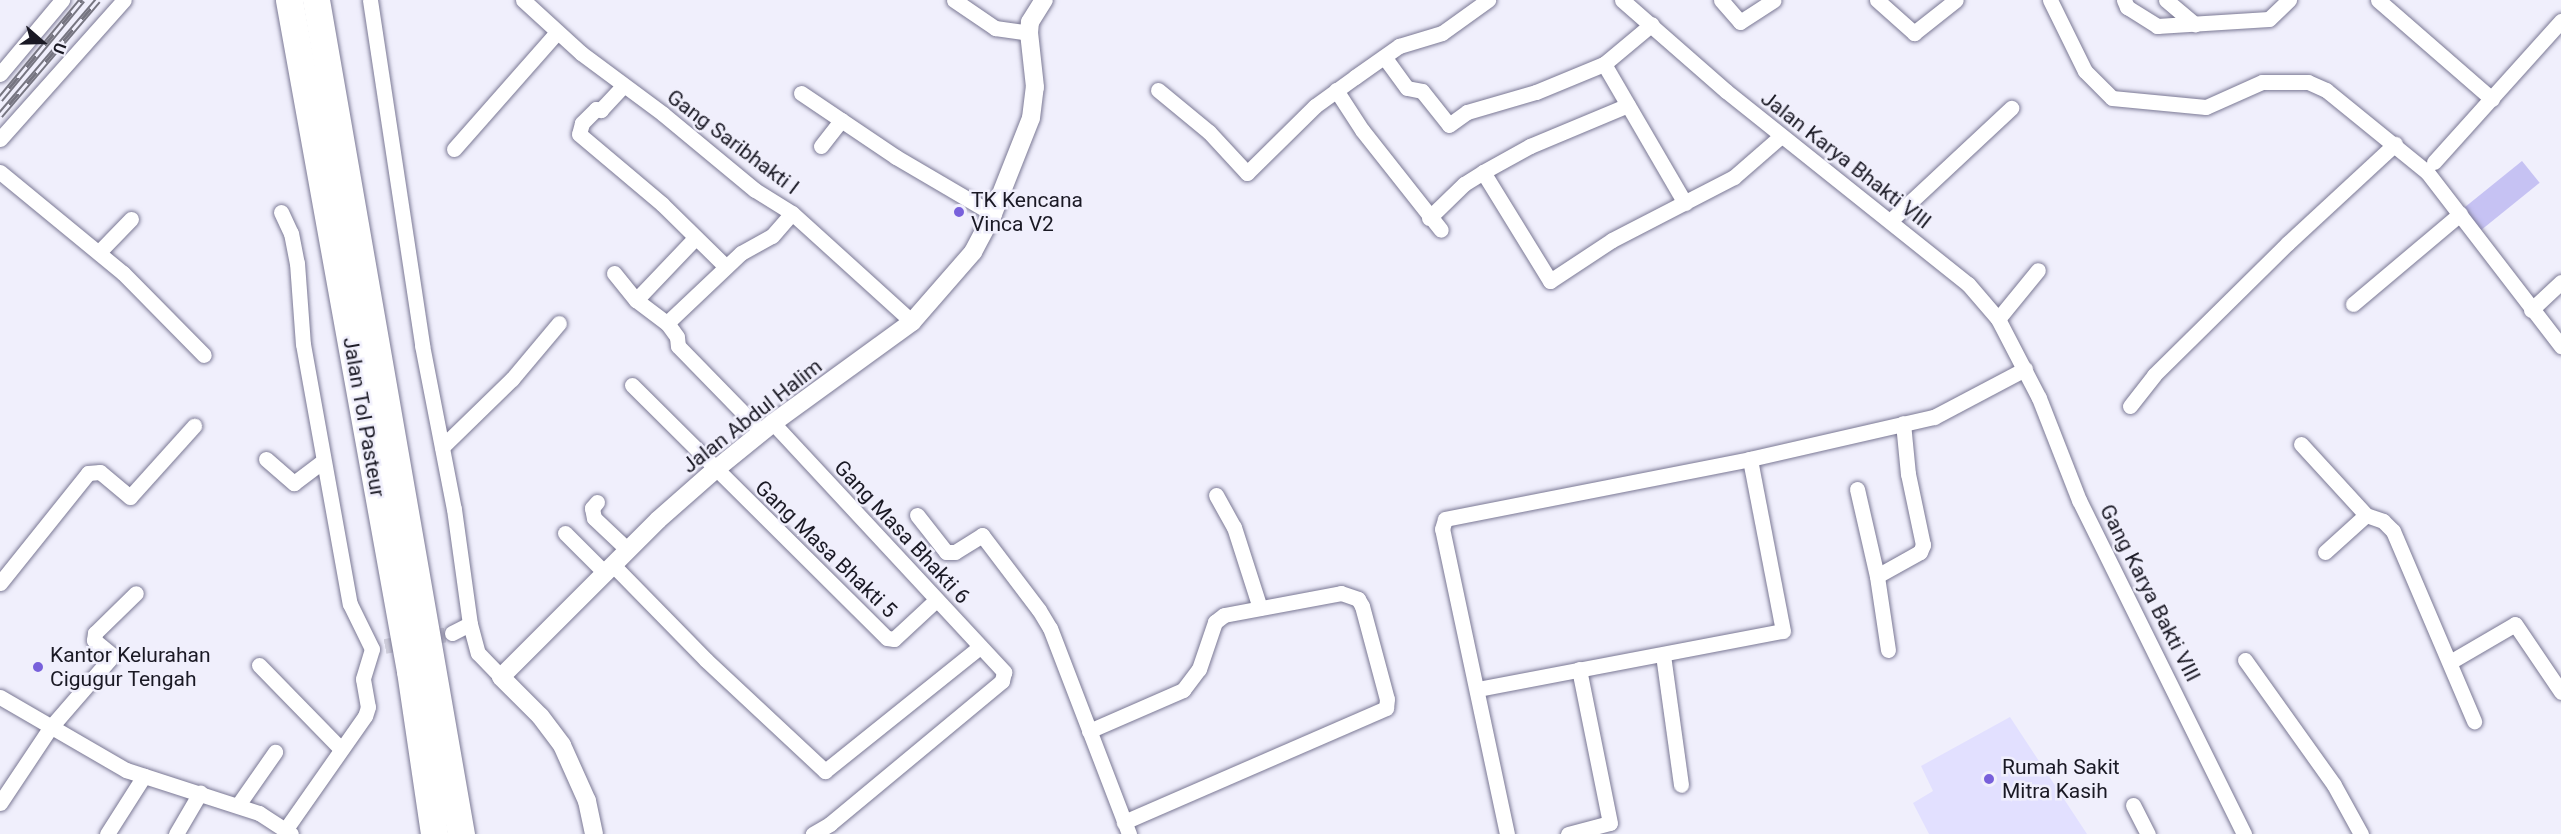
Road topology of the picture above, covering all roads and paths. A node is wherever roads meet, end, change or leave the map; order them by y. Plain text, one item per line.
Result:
1 (62, 0) edge
2 (124, 0) edge
3 (289, 0) edge
4 (316, 0) edge
5 (370, 0) edge
6 (523, 0) edge
7 (954, 0) edge
8 (1044, 0) edge
9 (1488, 0) edge
10 (1622, 0) edge
11 (1721, 0) edge
12 (1774, 0) edge
13 (1876, 0) edge
14 (1956, 0) edge
15 (2050, 0) edge
16 (2124, 0) edge
17 (2166, 0) edge
18 (2289, 0) edge
19 (2378, 0) edge
20 (2561, 21) edge
21 (1652, 24) junction
22 (2195, 24) junction
23 (557, 32) junction
24 (1029, 33) junction
25 (1385, 57) junction
26 (1604, 63) junction
27 (0, 74) edge
28 (623, 86) junction
29 (1158, 90) dead end
30 (1336, 90) junction
31 (801, 93) dead end
32 (2492, 99) junction
33 (1628, 105) junction
34 (2011, 108) dead end
35 (841, 120) junction
36 (1781, 136) junction
37 (0, 139) edge
38 (2395, 144) junction
39 (821, 146) dead end
40 (454, 149) dead end
41 (2434, 162) dead end
42 (0, 172) edge
43 (1483, 172) junction
44 (1685, 203) junction
45 (281, 212) dead end
46 (792, 213) junction
47 (993, 214) junction
48 (2460, 214) junction
49 (1429, 218) junction
50 (131, 219) dead end
51 (1890, 220) junction
52 (1441, 230) dead end
53 (695, 238) junction
54 (99, 252) junction
55 (725, 266) junction
56 (2038, 270) dead end
57 (614, 273) dead end
58 (2561, 282) edge
59 (636, 300) junction
60 (2353, 304) dead end
61 (2531, 310) junction
62 (1998, 319) junction
63 (559, 322) dead end
64 (912, 322) junction
65 (667, 323) junction
66 (2561, 346) edge
67 (204, 355) dead end
68 (2025, 369) junction
69 (632, 385) dead end
70 (2130, 406) dead end
71 (1902, 423) junction
72 (378, 424) junction
73 (194, 426) dead end
74 (767, 427) junction
75 (2301, 444) dead end
76 (442, 447) junction
77 (266, 459) dead end
78 (1750, 459) junction
79 (323, 460) junction
80 (715, 470) junction
81 (1857, 489) dead end
82 (1216, 495) dead end
83 (597, 502) dead end
84 (917, 515) dead end
85 (2366, 515) junction
86 (565, 533) dead end
87 (628, 550) junction
88 (2325, 552) dead end
89 (609, 569) junction
90 (1877, 576) junction
91 (0, 583) edge
92 (136, 593) dead end
93 (936, 600) junction
94 (1260, 608) junction
95 (470, 624) junction
96 (453, 633) tunnel mouth
97 (980, 647) junction
98 (1888, 650) dead end
99 (1664, 655) junction
100 (2245, 660) dead end
101 (2450, 662) junction
102 (259, 665) dead end
103 (1579, 669) junction
104 (501, 677) junction
105 (1478, 689) junction
106 (2561, 692) edge
107 (0, 697) edge
108 (2474, 721) dead end
109 (50, 728) junction
110 (1089, 731) junction
111 (341, 749) junction
112 (276, 752) dead end
113 (144, 776) junction
114 (1681, 785) dead end
115 (200, 793) junction
116 (0, 803) edge
117 (238, 805) junction
118 (2133, 805) dead end
119 (1127, 828) edge
120 (289, 831) edge
121 (107, 834) edge
122 (176, 834) edge
123 (434, 834) edge
124 (461, 834) edge
125 (594, 834) edge
126 (813, 834) edge
127 (1507, 834) edge
128 (1568, 834) edge
129 (2148, 834) edge
130 (2244, 834) edge
131 (2361, 834) edge

1 - 27 street
2 - 37 street
3 - 72 highway, Jalan Tol Pasteur
4 - 72 highway, Jalan Tol Pasteur
5 - 76 street
6 - 23 street, Gang Saribhakti I
7 - 24 street
8 - 24 street, Jalan Abdul Halim
9 - 25 street
10 - 21 street, Jalan Karya Bhakti VIII
11 - 12 street
13 - 14 street
15 - 38 street
16 - 22 street
17 - 22 street
18 - 22 street
19 - 32 street
20 - 32 street
21 - 26 street
21 - 36 street, Jalan Karya Bhakti VIII
23 - 28 street, Gang Saribhakti I
23 - 40 street
24 - 47 street, Jalan Abdul Halim
25 - 26 street
25 - 30 street
26 - 33 street
28 - 46 street, Gang Saribhakti I
28 - 53 street
29 - 30 street
30 - 49 street
31 - 35 street
32 - 41 street
33 - 43 street
33 - 44 street
34 - 51 street
35 - 39 street
35 - 47 street
36 - 44 street
36 - 51 street, Jalan Karya Bhakti VIII
38 - 48 street
38 - 70 street
42 - 54 street
43 - 44 street
43 - 49 street
45 - 79 street
46 - 55 street
46 - 64 street, Gang Saribhakti I
47 - 64 street, Jalan Abdul Halim
48 - 60 street
48 - 61 street
49 - 52 street
50 - 54 street
51 - 62 street, Jalan Karya Bhakti VIII
53 - 55 street
53 - 59 street
54 - 67 street
55 - 65 street
56 - 62 street
57 - 59 street
58 - 61 street
59 - 65 street
61 - 66 street
62 - 68 street, Jalan Karya Bhakti VIII
63 - 76 street
64 - 74 street, Jalan Abdul Halim
65 - 74 street, Gang Masa Bhakti 6
68 - 71 street
68 - 130 street, Gang Karya Bakti VIII
69 - 80 street
71 - 78 street
71 - 90 street
72 - 123 highway, Jalan Tol Pasteur
72 - 124 highway, Jalan Tol Pasteur
73 - 91 street
74 - 80 street, Jalan Abdul Halim
74 - 93 street, Gang Masa Bhakti 6
75 - 85 street
76 - 95 street
77 - 79 street
78 - 99 street
78 - 105 street
79 - 111 street
80 - 87 street, Jalan Abdul Halim
80 - 93 street, Gang Masa Bhakti 5
81 - 90 street
82 - 94 street
83 - 87 street
84 - 110 street
85 - 88 street
85 - 101 street
86 - 89 street
87 - 89 street, Jalan Abdul Halim
89 - 97 street
89 - 104 street, Jalan Abdul Halim
90 - 98 street
92 - 109 street
93 - 97 street, Gang Masa Bhakti 6
94 - 110 street
94 - 119 street
95 - 96 street
95 - 104 street
97 - 126 street, Gang Masa Bhakti 6
99 - 103 street
99 - 114 street
100 - 131 street
101 - 106 street
101 - 108 street
102 - 111 street
103 - 105 street
103 - 128 street
104 - 125 street
105 - 127 street
107 - 109 street
109 - 113 street
109 - 116 street
110 - 119 street
111 - 120 street
112 - 117 street
113 - 115 street
113 - 121 street
115 - 117 street
115 - 122 street
117 - 120 street
118 - 129 street

